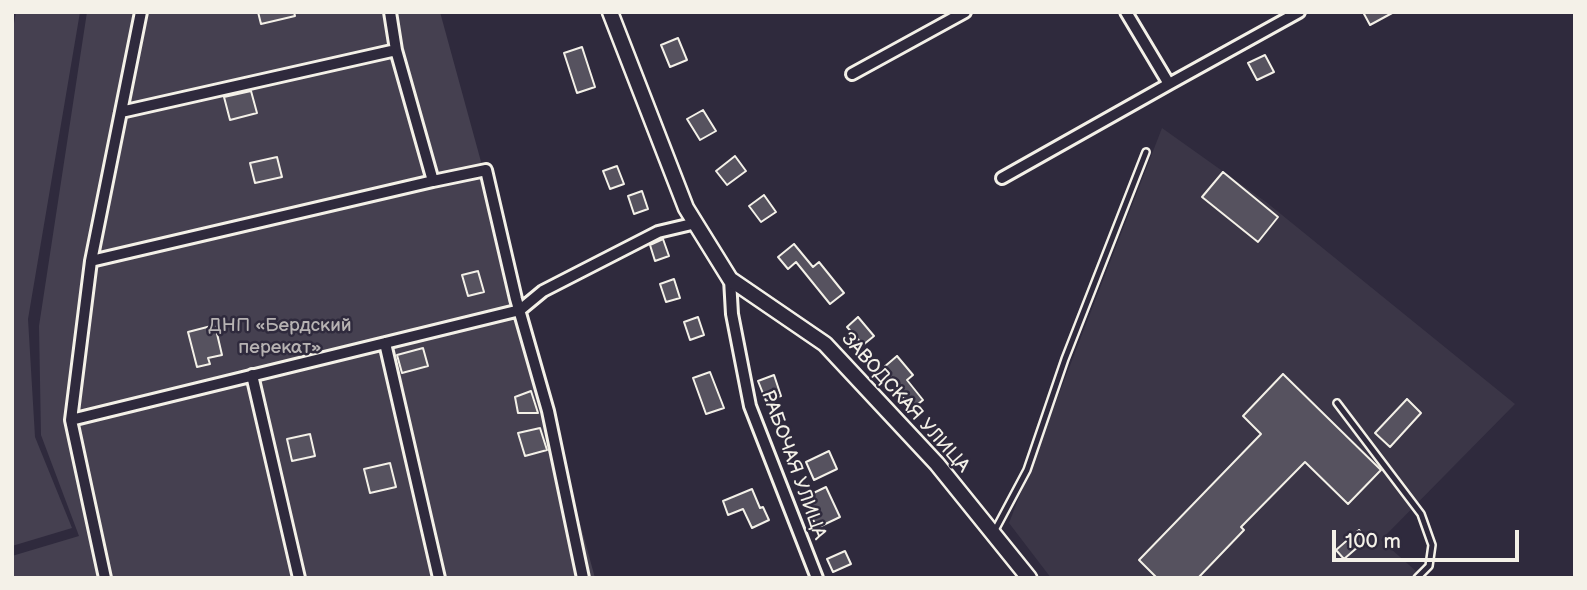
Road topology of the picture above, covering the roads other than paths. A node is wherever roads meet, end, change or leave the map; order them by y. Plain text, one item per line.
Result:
1 (141, 12) edge
2 (390, 12) edge
3 (610, 12) edge
4 (965, 12) edge
5 (1126, 12) edge
6 (1299, 12) edge
7 (396, 50) junction
8 (852, 74) dead end
9 (1169, 84) junction
10 (121, 112) junction
11 (1146, 152) dead end
12 (1002, 178) dead end
13 (433, 181) junction
14 (696, 223) junction
15 (91, 261) junction
16 (730, 279) junction
17 (520, 310) junction
18 (384, 343) junction
19 (252, 375) junction
20 (1337, 403) dead end
21 (72, 420) junction
22 (993, 534) junction
23 (102, 577) edge
24 (299, 578) edge
25 (439, 578) edge
26 (583, 578) edge
27 (817, 578) edge
28 (1029, 578) edge
29 (1417, 578) edge

1 - 10 street
2 - 7 street
3 - 14 street, ЗАВОДСКАЯ УЛИЦА
4 - 8 street
5 - 9 street
6 - 9 street
7 - 10 street
7 - 13 street
9 - 12 street
10 - 15 street
11 - 22 lane
13 - 15 street
13 - 17 street
14 - 16 street, ЗАВОДСКАЯ УЛИЦА
14 - 17 street
15 - 21 street
16 - 22 street, ЗАВОДСКАЯ УЛИЦА
16 - 27 street, РАБОЧАЯ УЛИЦА
17 - 18 street
17 - 26 street
18 - 19 street
18 - 25 street
19 - 21 street
19 - 24 street
20 - 29 lane
21 - 23 street
22 - 28 street, ЗАВОДСКАЯ УЛИЦА

